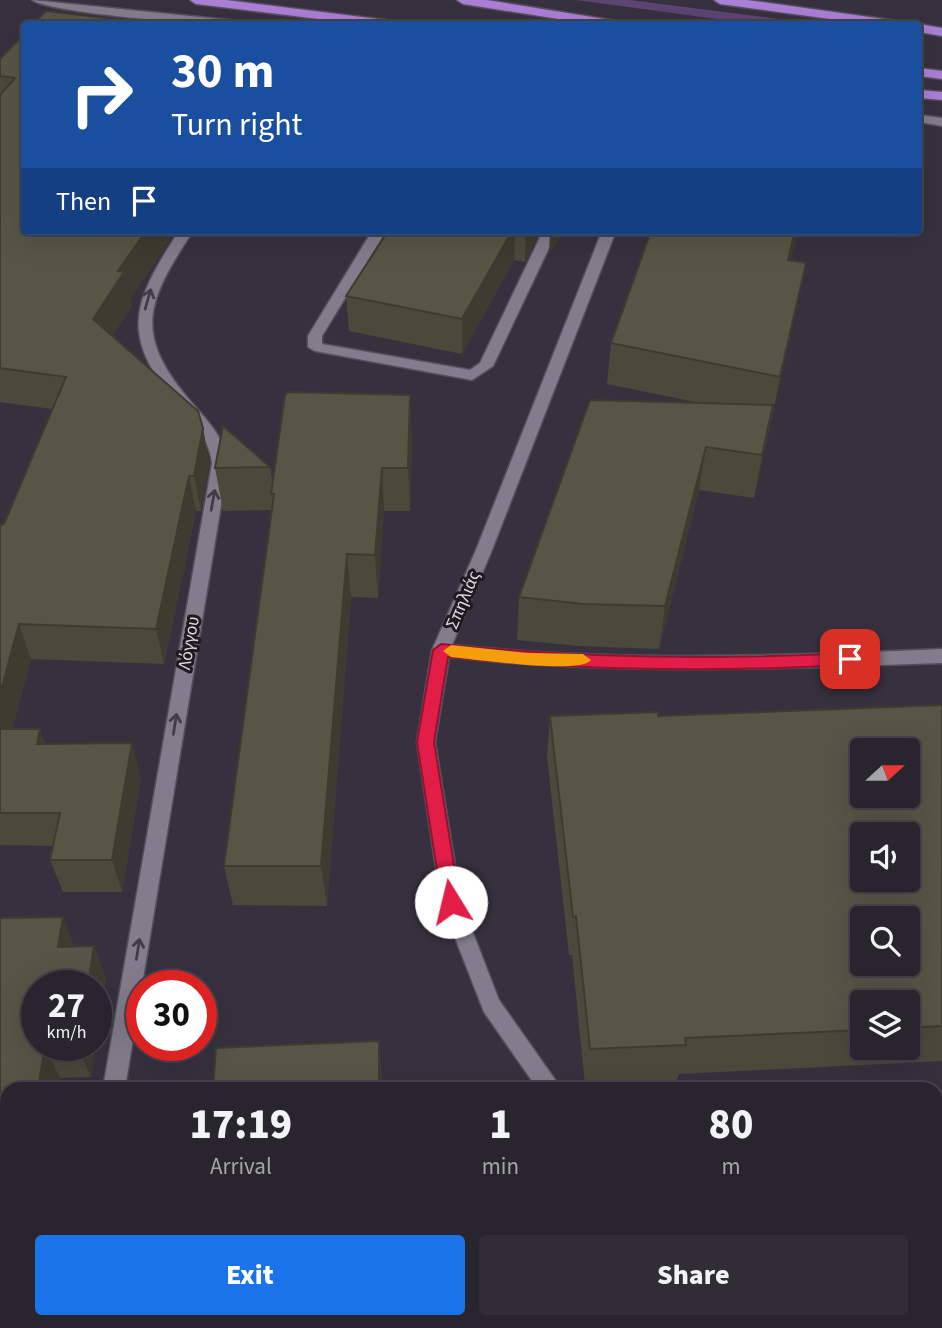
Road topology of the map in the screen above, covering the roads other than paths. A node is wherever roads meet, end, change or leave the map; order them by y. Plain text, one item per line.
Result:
1 (37, 0) edge
2 (196, 0) edge
3 (463, 0) edge
4 (720, 0) edge
5 (209, 21) edge
6 (362, 21) edge
7 (592, 21) edge
8 (870, 21) edge
9 (922, 29) edge
10 (942, 32) edge
11 (922, 72) edge
12 (942, 75) edge
13 (922, 94) edge
14 (942, 96) edge
15 (922, 119) edge
16 (942, 122) edge
17 (183, 235) edge
18 (377, 235) edge
19 (548, 235) edge
20 (607, 235) edge
21 (441, 650) junction
22 (942, 656) edge
23 (115, 1082) edge
24 (546, 1082) edge

1 - 5 street
2 - 6 highway
3 - 7 highway
4 - 8 highway
9 - 10 highway
11 - 12 highway
13 - 14 highway
15 - 16 street
23 -> 17 street, Λόγγου
18 - 19 street
20 - 21 street, Σπηλιάς
21 - 22 street
21 - 24 street, Σπηλιάς

